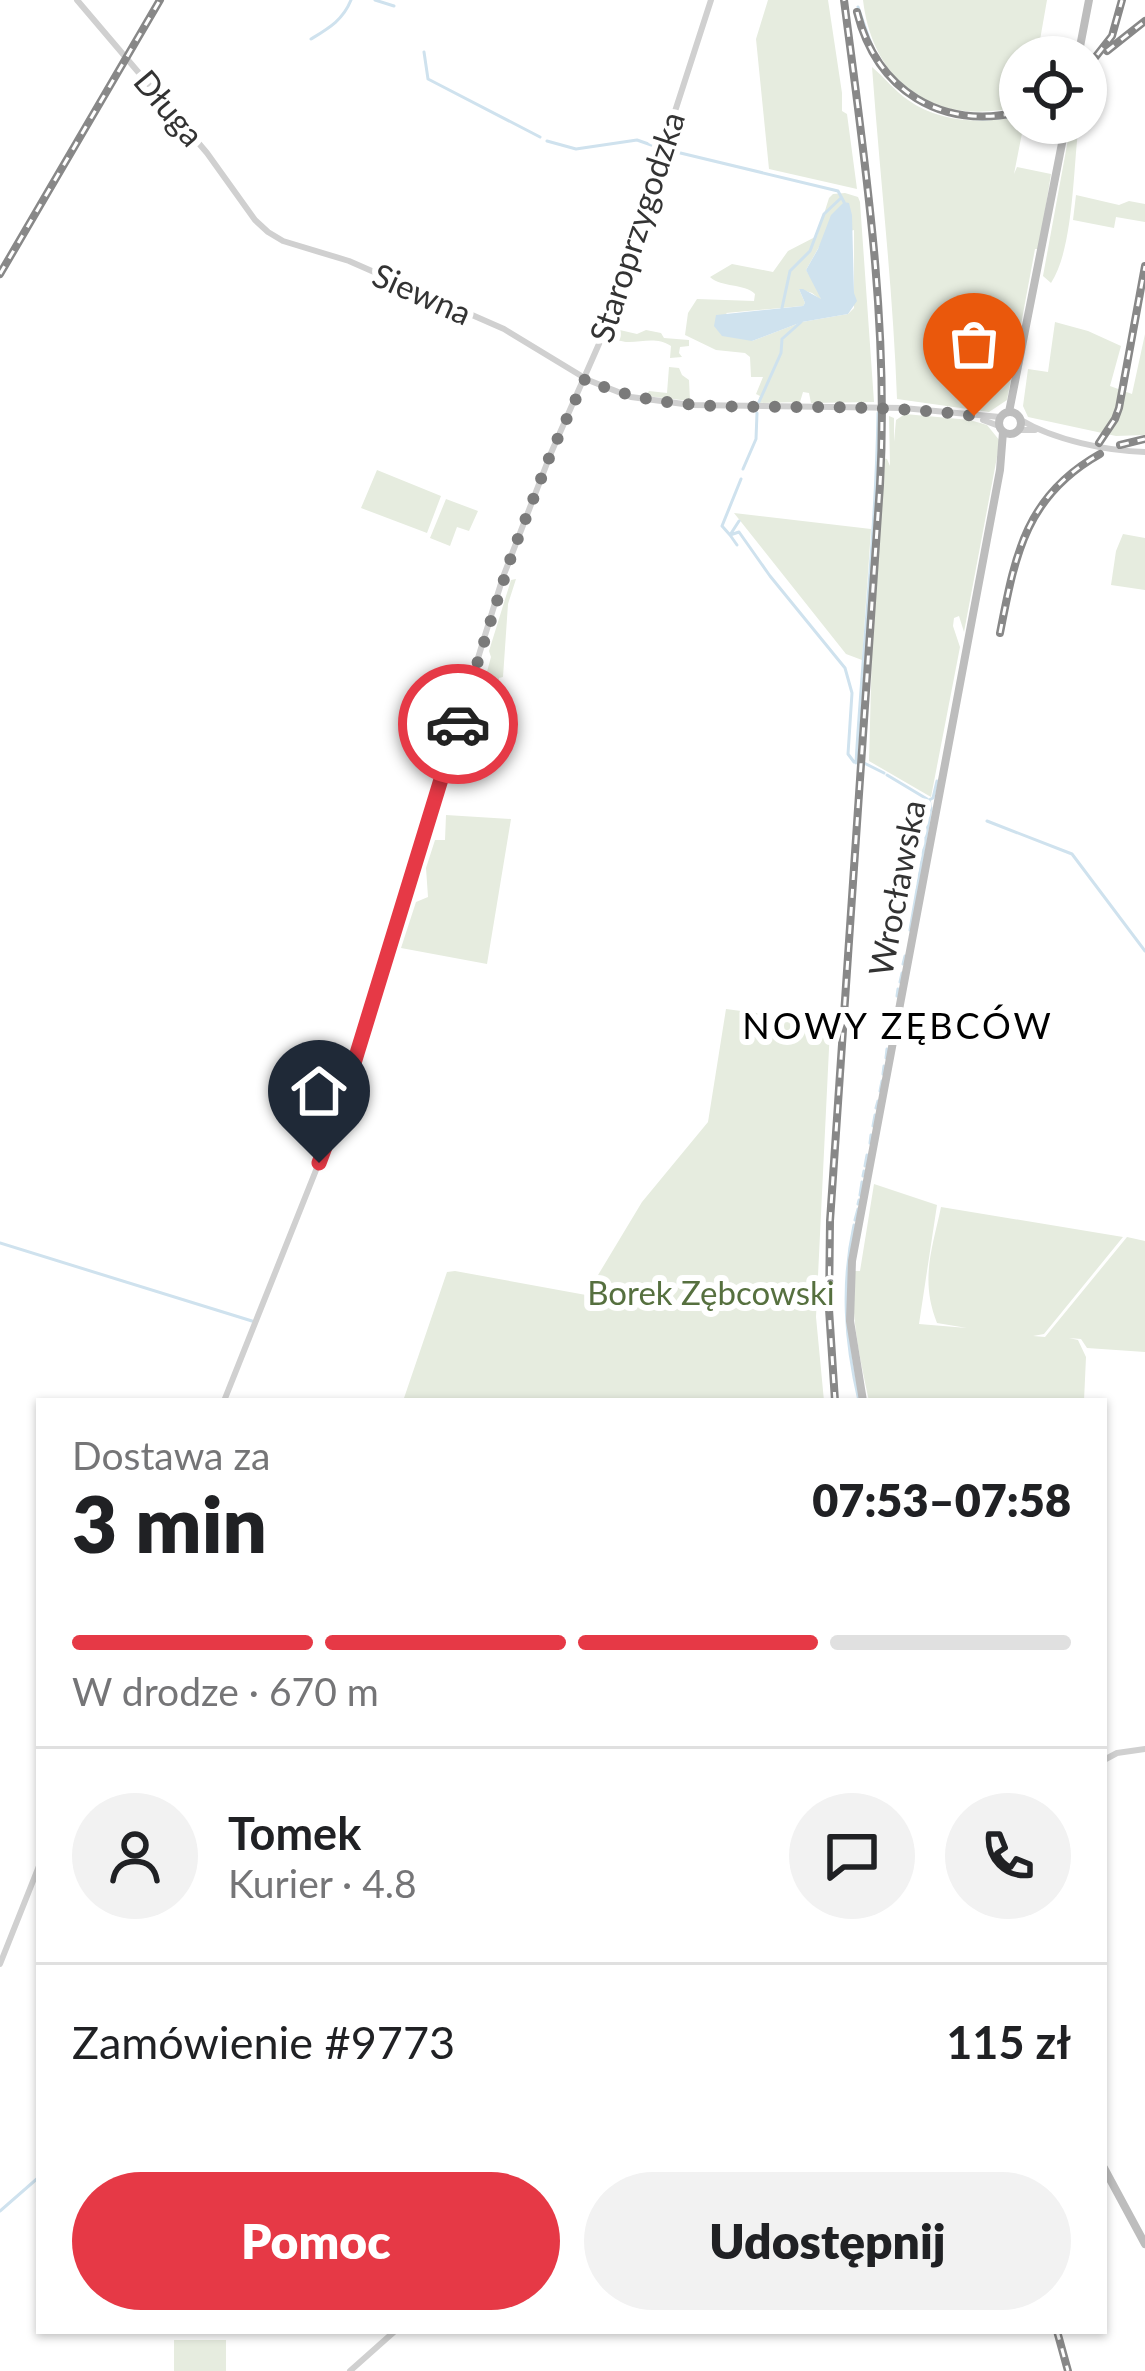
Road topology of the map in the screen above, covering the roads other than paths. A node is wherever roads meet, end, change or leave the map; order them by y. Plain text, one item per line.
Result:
1 (77, 0) edge
2 (711, 0) edge
3 (1089, 0) edge
4 (1082, 36) edge
5 (1062, 144) edge
6 (255, 220) joint
7 (585, 379) junction
8 (1010, 423) junction
9 (1145, 452) edge
10 (225, 1398) edge
11 (863, 1398) edge
12 (1145, 1749) edge
13 (1107, 1759) edge
14 (36, 1874) edge
15 (0, 1964) edge
16 (1107, 2174) edge
17 (1145, 2244) edge
18 (392, 2334) edge
19 (350, 2371) edge

1 - 6 street, Długa
2 - 7 street, Staroprzygodzka
3 - 4 main road
5 - 8 main road, Wrocławska
6 - 7 street, Siewna
7 - 8 street, Siewna
7 - 10 street, Staroprzygodzka
8 - 9 street, Siewna
8 - 11 main road, Wrocławska
12 - 13 street
14 - 15 street
16 - 17 main road
18 - 19 street

